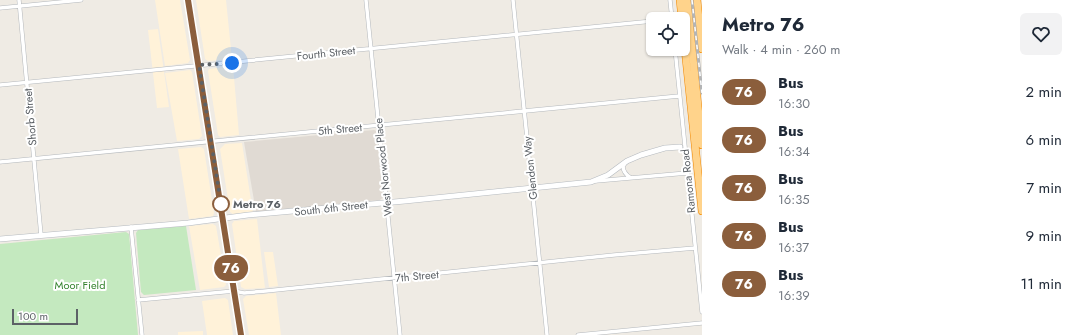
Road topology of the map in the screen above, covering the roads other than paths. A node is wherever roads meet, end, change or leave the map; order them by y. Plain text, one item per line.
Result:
1 (19, 0) edge
2 (81, 0) edge
3 (188, 0) edge
4 (366, 0) edge
5 (513, 0) edge
6 (670, 0) edge
7 (680, 0) edge
8 (687, 0) edge
9 (697, 0) edge
10 (20, 6) junction
11 (0, 8) edge
12 (671, 12) edge
13 (681, 12) edge
14 (646, 23) edge
15 (517, 35) junction
16 (371, 49) junction
17 (702, 49) edge
18 (676, 56) edge
19 (686, 56) edge
20 (199, 65) junction
21 (27, 82) junction
22 (0, 85) edge
23 (680, 96) junction
24 (524, 111) junction
25 (379, 126) junction
26 (211, 142) junction
27 (702, 145) edge
28 (680, 147) dead end
29 (34, 159) junction
30 (627, 161) junction
31 (0, 162) edge
32 (687, 173) junction
33 (631, 178) junction
34 (591, 182) junction
35 (532, 188) junction
36 (387, 202) junction
37 (702, 211) edge
38 (223, 218) junction
39 (131, 227) junction
40 (41, 235) junction
41 (0, 239) edge
42 (695, 248) junction
43 (540, 264) junction
44 (394, 278) junction
45 (234, 291) junction
46 (138, 300) junction
47 (702, 312) edge
48 (702, 323) edge
49 (142, 335) edge
50 (241, 335) edge
51 (400, 335) edge
52 (547, 335) edge
53 (578, 335) edge

1 - 10 street, Shorb Street
2 - 10 street
3 - 20 main road
4 - 16 street, West Norwood Place
5 - 15 street, Glendon Way
6 - 12 street
7 - 13 highway
8 - 27 highway
9 - 17 highway
10 - 11 street
10 - 21 street, Shorb Street
14 - 15 street, Fourth Street
15 - 16 street, Fourth Street
15 - 24 street, Glendon Way
16 - 20 street, Fourth Street
16 - 25 street, West Norwood Place
18 - 23 street, Ramona Road
19 - 37 highway
20 - 21 street, Fourth Street
20 - 26 main road
21 - 22 street, Fourth Street
21 - 29 street, Shorb Street
23 - 24 street, 5th Street
23 - 32 street, Ramona Road
24 - 25 street, 5th Street
24 - 35 street, Glendon Way
25 - 26 street, 5th Street
25 - 36 street, West Norwood Place
26 - 29 street, 5th Street
26 - 38 main road
28 - 30 street, South 6th Street
29 - 31 street, 5th Street
29 - 40 street, Shorb Street
30 - 33 street
30 - 34 street, South 6th Street
32 - 33 street, South 6th Street
32 - 42 street, Ramona Road
33 - 34 street, South 6th Street
34 - 35 street, South 6th Street
35 - 36 street, South 6th Street
35 - 43 street, Glendon Way
36 - 38 street, South 6th Street
36 - 44 street, West Norwood Place
38 - 39 street, South 6th Street
38 - 45 main road
39 - 40 street, South 6th Street
39 - 46 street
40 - 41 street, South 6th Street
42 - 43 street, 7th Street
42 - 47 street, Ramona Road
43 - 44 street, 7th Street
43 - 52 street, Glendon Way
44 - 45 street, 7th Street
44 - 51 street, West Norwood Place
45 - 46 street, 7th Street
45 - 50 main road
46 - 49 street
48 - 53 street

